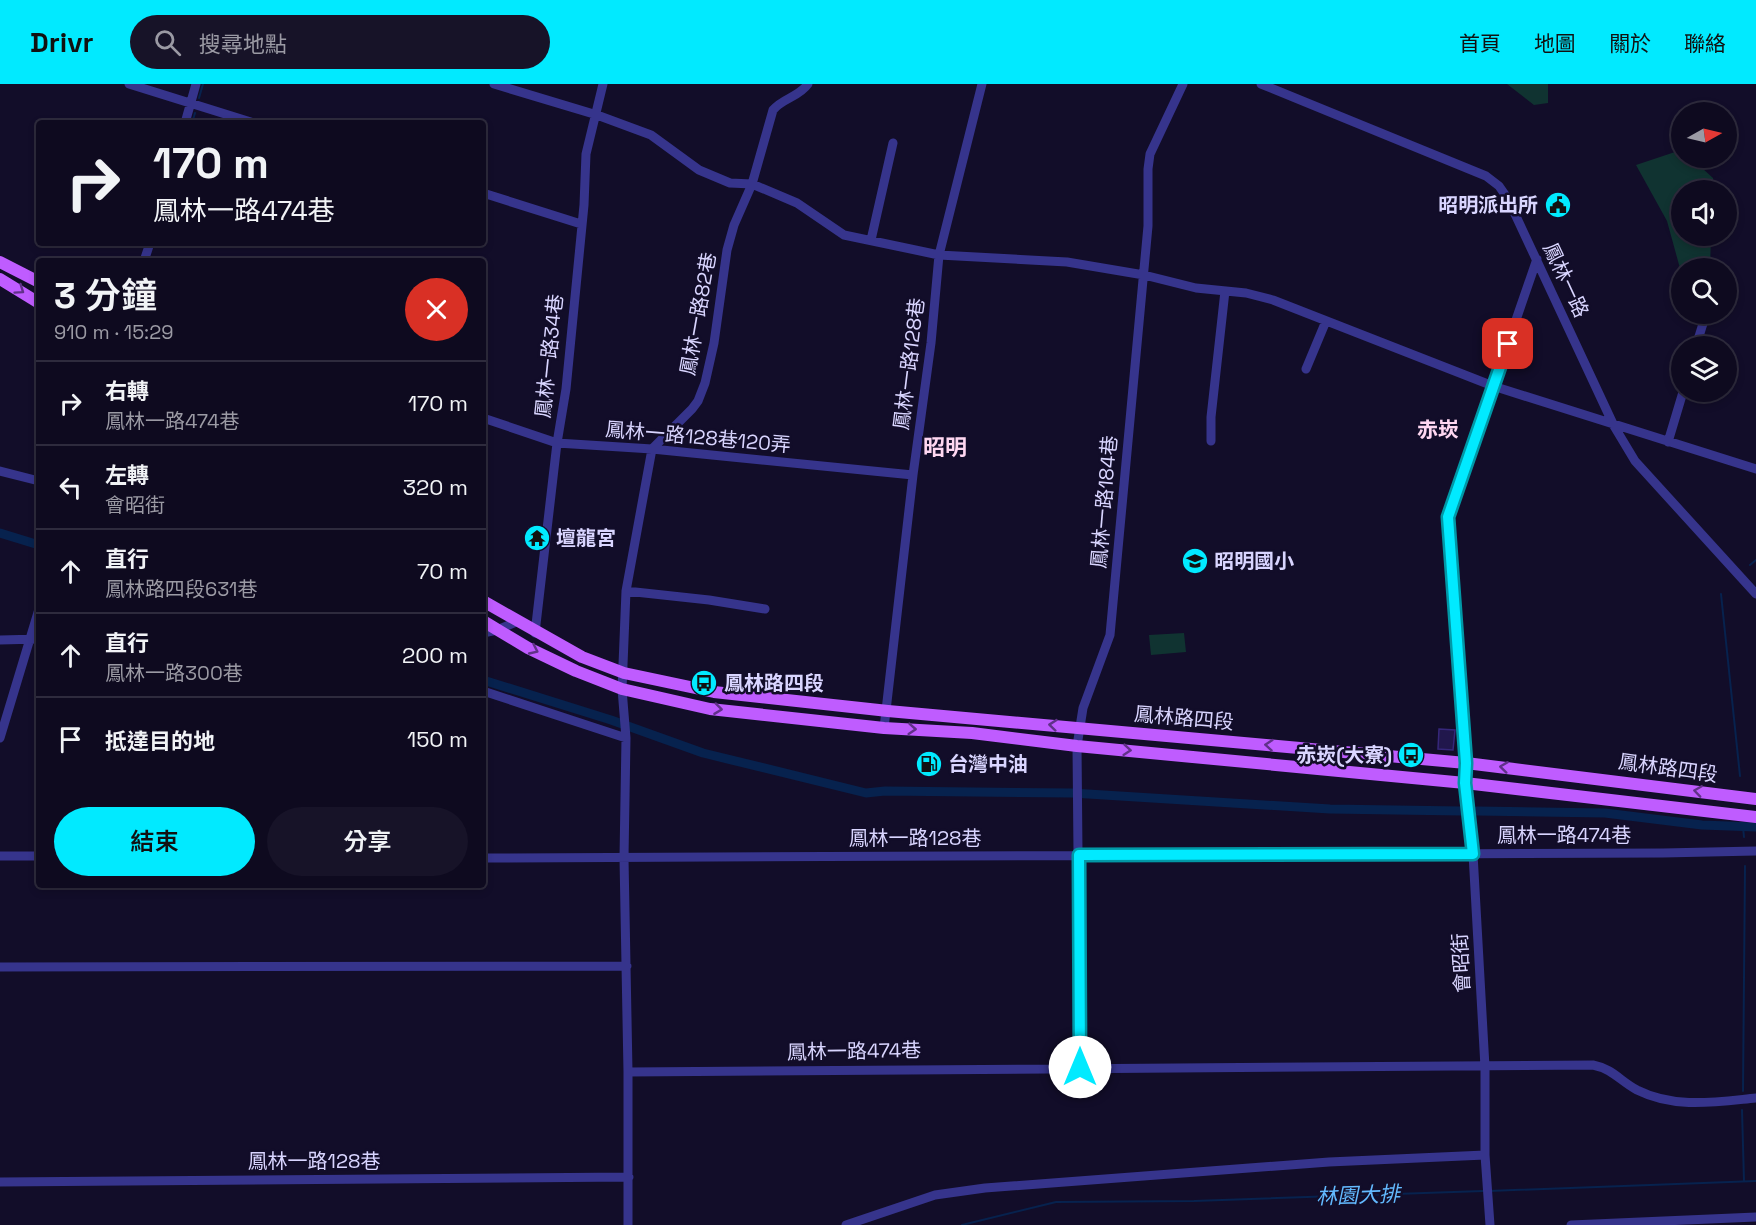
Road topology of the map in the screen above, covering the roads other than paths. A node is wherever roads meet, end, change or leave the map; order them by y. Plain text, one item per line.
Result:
1 (129, 84) edge
2 (196, 84) edge
3 (494, 84) edge
4 (603, 84) edge
5 (808, 84) edge
6 (982, 84) edge
7 (1183, 84) edge
8 (1261, 84) edge
9 (190, 103) junction
10 (597, 115) junction
11 (186, 120) edge
12 (244, 120) edge
13 (893, 143) dead end
14 (752, 184) junction
15 (486, 195) edge
16 (581, 224) junction
17 (871, 240) junction
18 (939, 255) junction
19 (1537, 259) junction
20 (0, 262) edge
21 (1144, 275) junction
22 (0, 279) edge
23 (36, 280) edge
24 (1225, 291) junction
25 (36, 301) edge
26 (1326, 321) junction
27 (1306, 369) dead end
28 (1493, 386) junction
29 (1680, 402) edge
30 (486, 419) edge
31 (1614, 426) junction
32 (1211, 441) dead end
33 (1668, 442) junction
34 (557, 443) junction
35 (652, 449) junction
36 (1756, 469) edge
37 (0, 471) edge
38 (913, 475) junction
39 (36, 480) edge
40 (626, 591) junction
41 (1756, 594) edge
42 (486, 603) edge
43 (765, 609) dead end
44 (516, 622) junction
45 (486, 623) edge
46 (497, 630) junction
47 (486, 632) edge
48 (535, 633) junction
49 (34, 638) edge
50 (0, 640) edge
51 (624, 673) junction
52 (622, 689) junction
53 (486, 692) edge
54 (888, 711) junction
55 (884, 728) junction
56 (1079, 728) junction
57 (625, 735) junction
58 (0, 738) edge
59 (1077, 746) junction
60 (1466, 763) junction
61 (1465, 783) junction
62 (1756, 799) edge
63 (1756, 817) edge
64 (1756, 851) edge
65 (1473, 854) junction
66 (1079, 855) junction
67 (0, 856) edge
68 (36, 856) edge
69 (486, 858) edge
70 (624, 858) junction
71 (627, 966) junction
72 (0, 967) edge
73 (1080, 1067) junction
74 (1485, 1067) junction
75 (628, 1072) junction
76 (1756, 1098) edge
77 (1486, 1159) junction
78 (628, 1177) junction
79 (0, 1182) edge
80 (1756, 1217) edge
81 (1490, 1223) edge
82 (628, 1225) edge
83 (846, 1225) edge
84 (1571, 1225) edge

1 - 9 street
2 - 9 street
3 - 10 street
4 - 10 street, 鳳林一路34巷
5 - 14 street, 鳳林一路82巷
6 - 18 street, 鳳林一路128巷
7 - 21 street, 鳳林一路184巷
8 - 19 street, 鳳林一路
9 - 11 street
9 - 12 street
10 - 14 street
10 - 16 street, 鳳林一路34巷
13 - 17 street
14 - 17 street
14 - 35 street, 鳳林一路82巷
15 - 16 street
16 - 34 street, 鳳林一路34巷
17 - 18 street
18 - 21 street
18 - 38 street, 鳳林一路128巷
19 - 28 street
19 - 31 street, 鳳林一路
20 - 23 main road
21 - 24 street
21 - 56 street, 鳳林一路184巷
22 -> 25 main road
24 - 26 street
24 - 32 street
26 - 27 street
26 - 28 street
28 - 31 street
28 - 60 street, 會昭街
29 - 33 street
30 - 34 street, 鳳林一路128巷120弄
31 - 33 street
31 - 41 street, 鳳林一路
33 - 36 street
34 - 35 street, 鳳林一路128巷120弄
34 - 48 street, 鳳林一路34巷
35 - 38 street, 鳳林一路128巷120弄
35 - 40 street
37 - 39 street
38 - 54 street, 鳳林一路128巷
40 - 43 street
40 - 51 street
42 - 44 main road, 鳳林路四段
44 - 46 street
44 - 48 main road, 鳳林路四段
45 - 46 main road, 鳳林路四段
46 - 47 street
46 -> 52 main road, 鳳林路四段
48 - 51 main road, 鳳林路四段
49 - 50 street
49 - 58 street
51 - 52 street
51 - 54 main road, 鳳林路四段
52 -> 55 main road, 鳳林路四段
52 - 57 street
53 - 57 street
54 - 55 street, 鳳林一路128巷
56 -> 54 main road, 鳳林路四段
55 -> 59 main road, 鳳林路四段
56 - 59 street
60 -> 56 main road, 鳳林路四段
57 - 70 street
59 -> 61 main road, 鳳林路四段
59 - 66 street
60 - 61 street, 會昭街
62 -> 60 main road, 鳳林路四段
61 - 63 main road, 鳳林路四段
61 - 65 street, 會昭街
64 - 65 street, 鳳林一路474巷
65 - 66 street, 鳳林一路474巷
65 - 74 street, 會昭街
66 - 70 street, 鳳林一路128巷
66 - 73 street
67 - 68 street
69 - 70 street, 鳳林一路128巷
70 - 71 street
71 - 72 street
71 - 75 street
73 - 74 street, 鳳林一路474巷
73 - 75 street, 鳳林一路474巷
74 - 76 street, 鳳林一路474巷
74 - 77 street, 會昭街
75 - 78 street
77 - 81 street, 會昭街
77 - 83 street
78 - 79 street, 鳳林一路128巷
78 - 82 street
80 - 84 street

